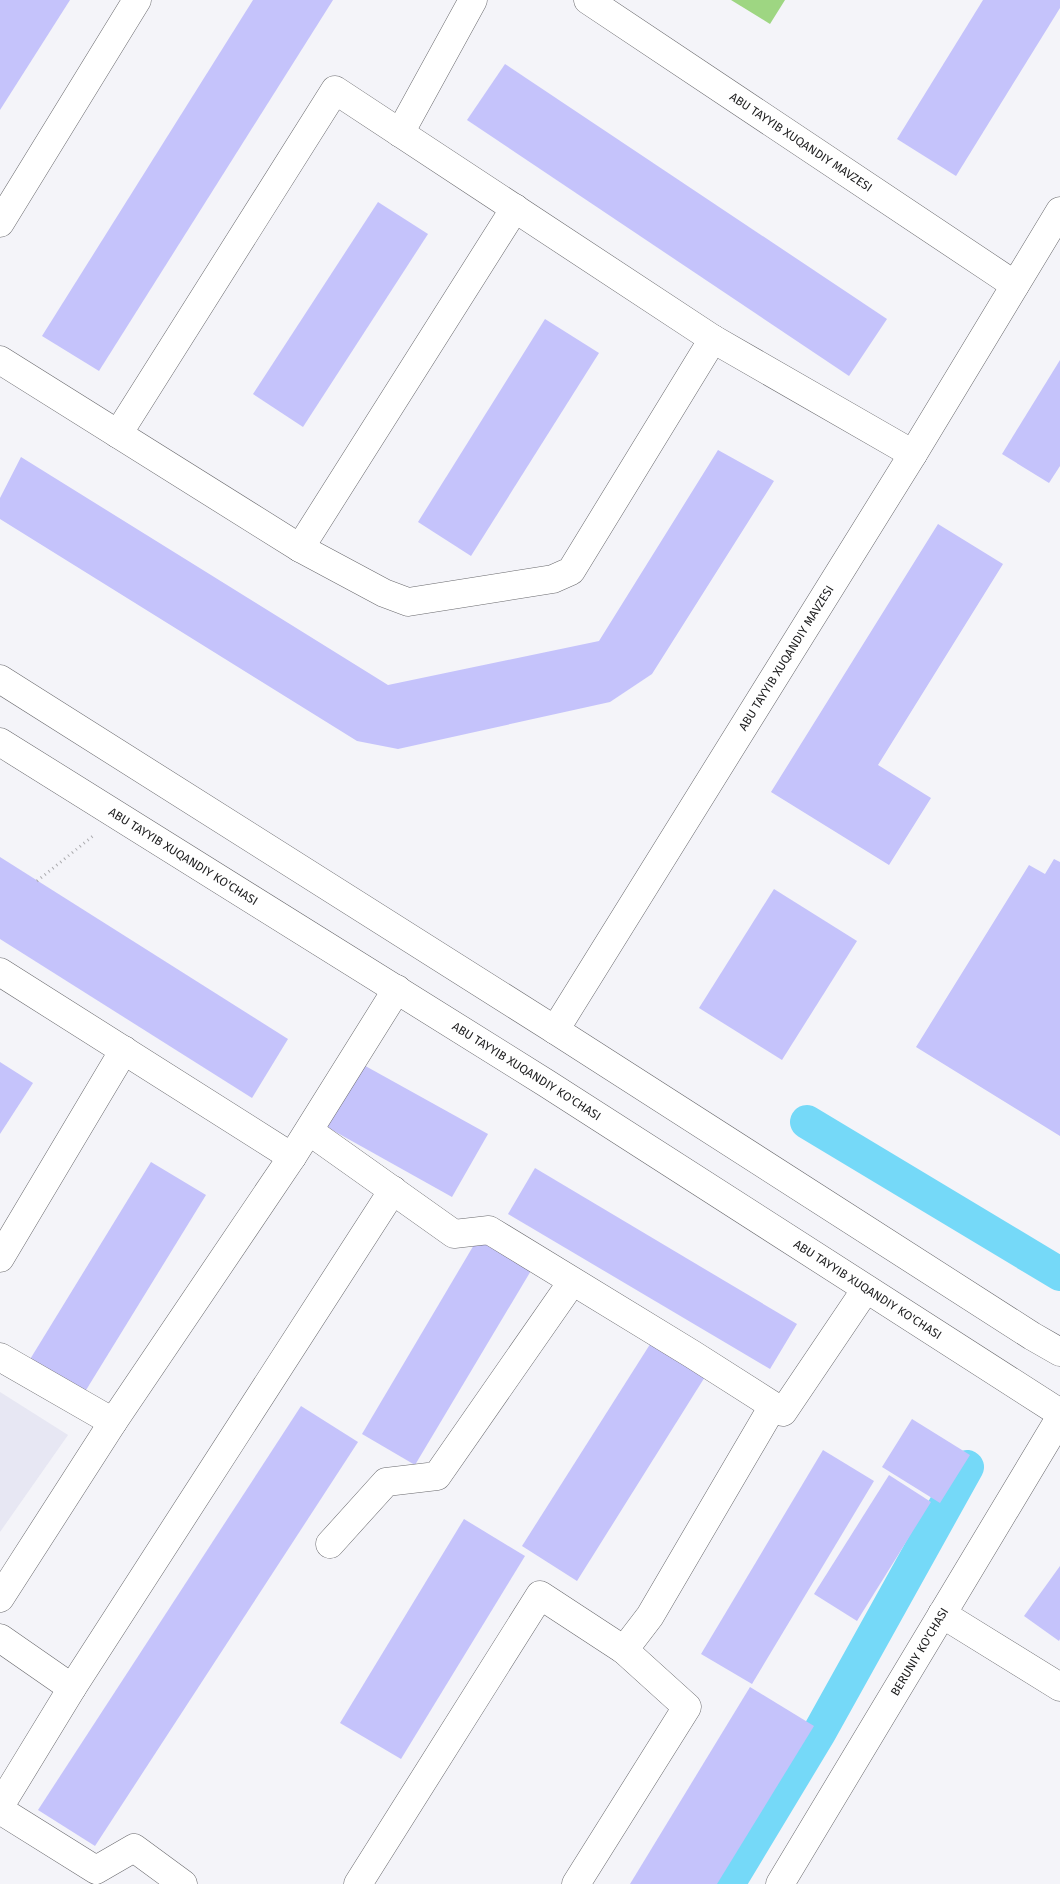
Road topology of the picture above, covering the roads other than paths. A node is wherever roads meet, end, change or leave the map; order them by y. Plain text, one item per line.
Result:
1 (138, 0) edge
2 (473, 0) edge
3 (588, 0) edge
4 (400, 133) junction
5 (515, 208) junction
6 (1060, 211) edge
7 (0, 223) edge
8 (1015, 285) junction
9 (713, 339) junction
10 (0, 360) edge
11 (118, 434) junction
12 (913, 454) junction
13 (300, 548) junction
14 (0, 679) edge
15 (0, 742) edge
16 (0, 972) edge
17 (397, 989) junction
18 (555, 1030) junction
19 (124, 1050) junction
20 (308, 1130) junction
21 (292, 1157) junction
22 (393, 1190) junction
23 (0, 1258) edge
24 (572, 1282) junction
25 (866, 1288) junction
26 (1060, 1352) edge
27 (0, 1356) edge
28 (773, 1406) junction
29 (1056, 1412) edge
30 (113, 1422) junction
31 (330, 1544) dead end
32 (0, 1598) edge
33 (942, 1614) junction
34 (0, 1638) edge
35 (624, 1650) junction
36 (1060, 1687) edge
37 (72, 1688) junction
38 (0, 1808) edge
39 (183, 1884) edge
40 (358, 1884) edge
41 (576, 1884) edge
42 (780, 1884) edge

1 - 7 main road
2 - 4 main road
3 - 8 main road, ABU TAYYIB XUQANDIY MAVZESI
4 - 5 main road
4 - 11 main road
5 - 9 main road
5 - 13 main road
6 - 8 main road, ABU TAYYIB XUQANDIY MAVZESI
8 - 12 main road, ABU TAYYIB XUQANDIY MAVZESI
9 - 12 main road
9 - 13 main road
10 - 11 main road
11 - 13 main road
12 - 18 main road, ABU TAYYIB XUQANDIY MAVZESI
14 - 18 main road
15 - 17 main road, ABU TAYYIB XUQANDIY KO'CHASI
16 - 19 main road
17 - 20 main road
17 - 25 main road, ABU TAYYIB XUQANDIY KO'CHASI
18 - 26 main road
19 - 21 main road
19 - 23 main road
20 - 21 main road
20 - 22 main road
21 - 30 main road
22 - 24 main road
22 - 37 main road
24 - 28 main road
24 - 31 main road
25 - 28 main road
25 - 29 main road, ABU TAYYIB XUQANDIY KO'CHASI
27 - 30 main road
28 - 35 main road
29 - 33 main road, BERUNIY KO'CHASI
30 - 32 main road
33 - 36 main road
33 - 42 main road, BERUNIY KO'CHASI
34 - 37 main road
35 - 40 main road
35 - 41 main road
37 - 38 main road
38 - 39 main road

